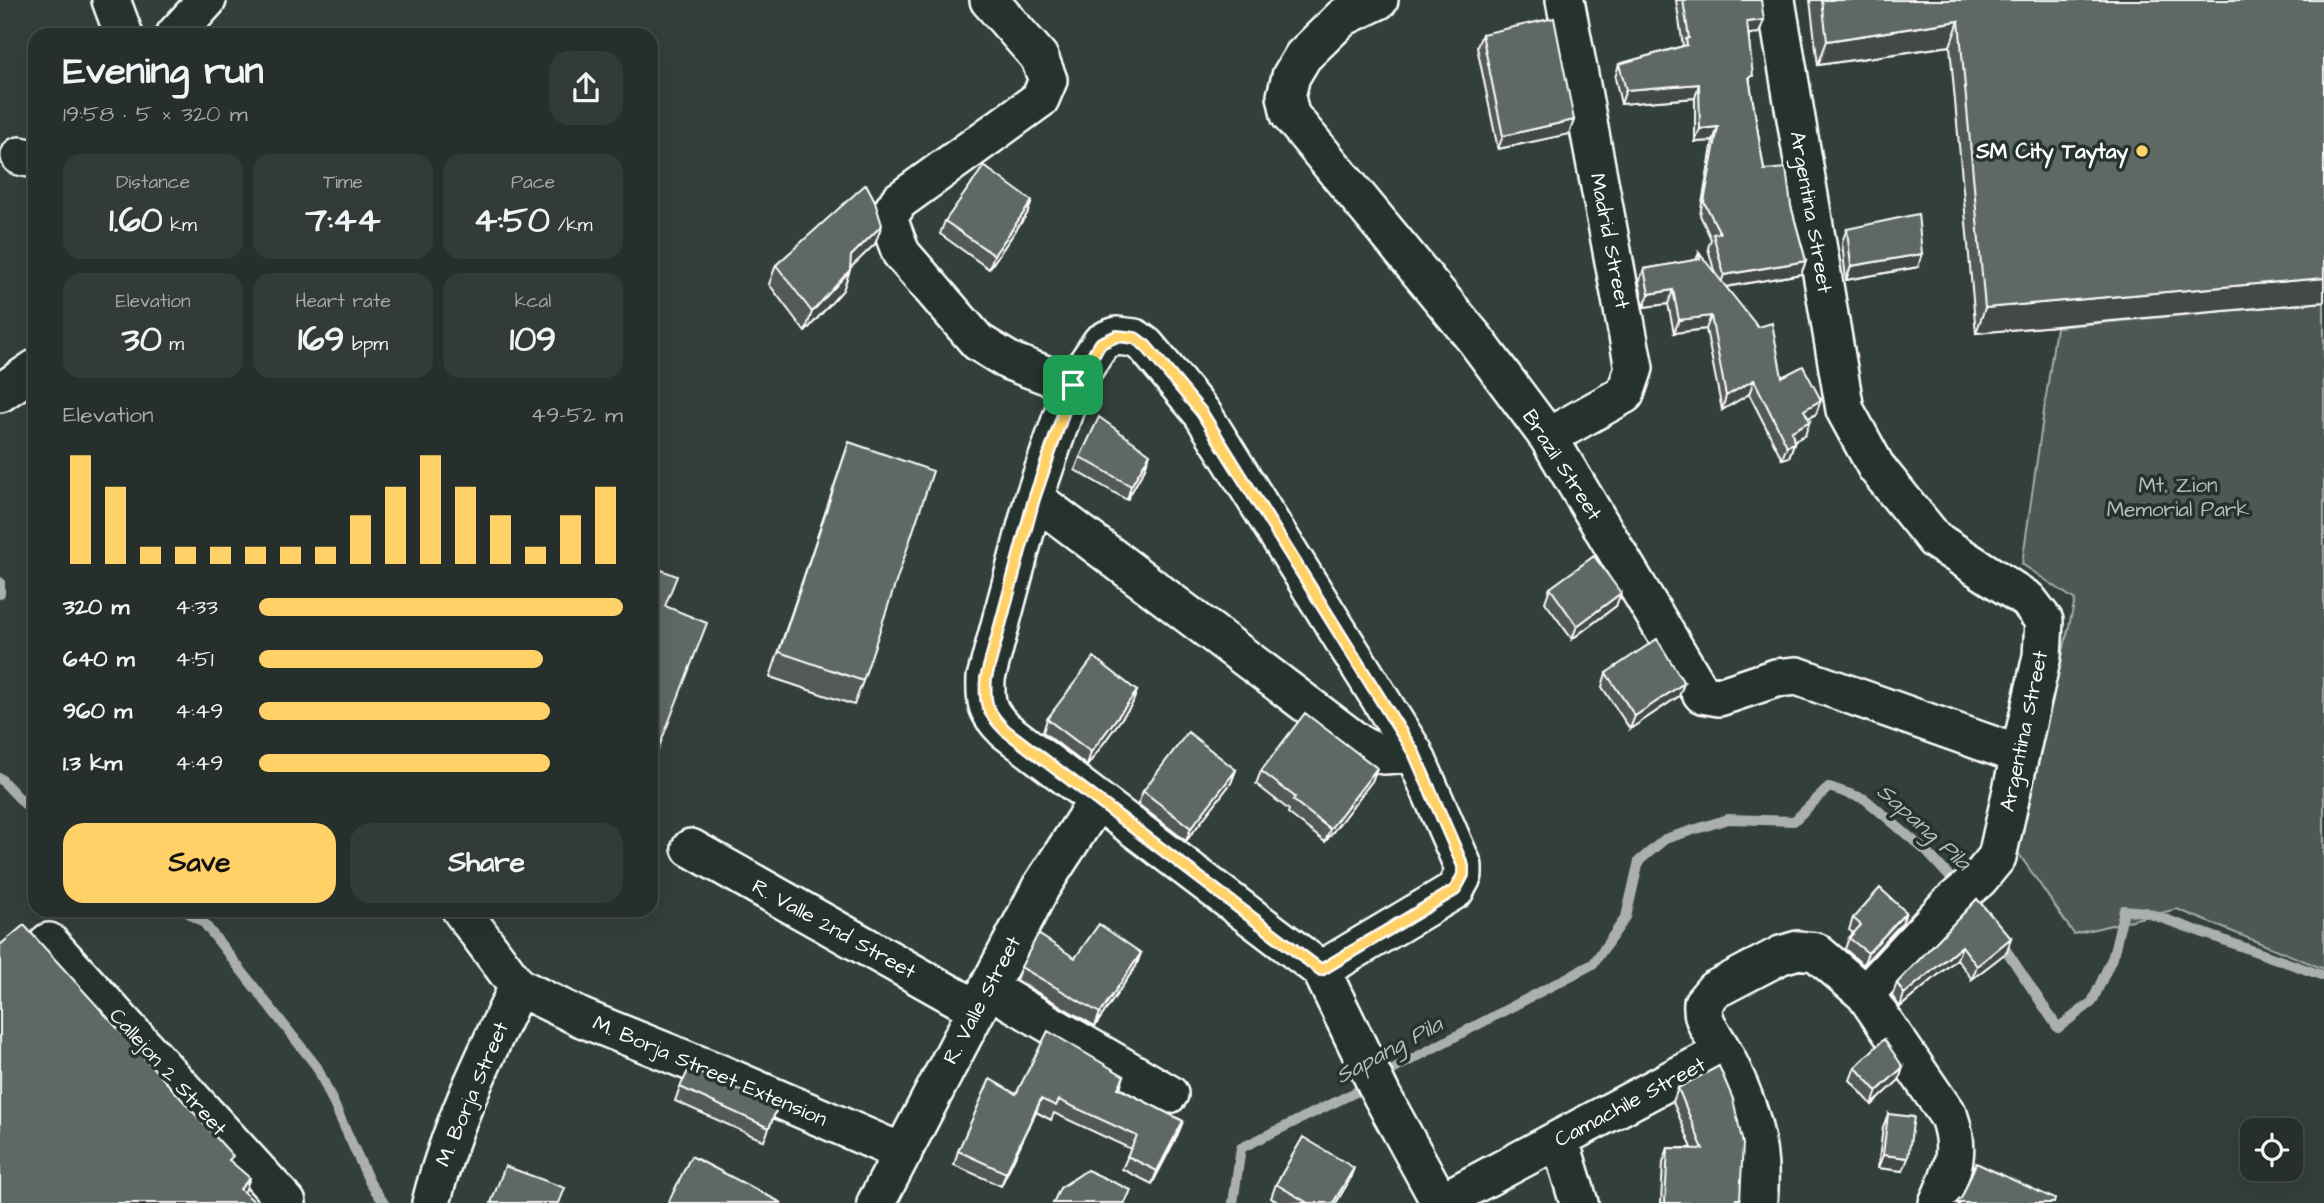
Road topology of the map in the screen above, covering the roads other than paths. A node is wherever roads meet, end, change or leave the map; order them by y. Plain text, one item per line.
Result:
1 (111, 0) edge
2 (206, 0) edge
3 (989, 0) edge
4 (1379, 0) edge
5 (1565, 0) edge
6 (1776, 0) edge
7 (121, 28) edge
8 (181, 28) edge
9 (28, 373) edge
10 (1073, 385) junction
11 (1, 390) edge
12 (1548, 437) junction
13 (1034, 499) junction
14 (1414, 753) junction
15 (2020, 755) junction
16 (1097, 801) junction
17 (691, 848) dead end
18 (466, 917) edge
19 (50, 942) dead end
20 (1321, 970) junction
21 (518, 987) junction
22 (1865, 993) junction
23 (982, 999) junction
24 (1723, 1052) junction
25 (1169, 1094) dead end
26 (1560, 1140) junction
27 (903, 1153) junction
28 (287, 1203) edge
29 (431, 1203) edge
30 (876, 1203) edge
31 (1440, 1203) edge
32 (1579, 1203) edge
33 (1758, 1203) edge
34 (1938, 1203) edge

1 - 7 street
2 - 8 street
3 - 10 street
4 - 12 street, Brazil Street
5 - 12 street, Madrid Street
6 - 15 street, Argentina Street
9 - 11 street
10 - 13 street
10 - 14 street
12 - 15 street, Brazil Street
13 - 14 street
13 - 16 street
14 - 20 street
15 - 22 street, Argentina Street
16 - 20 street
16 - 23 street, R. Valle Street
17 - 23 street, R. Valle 2nd Street
18 - 21 street
19 - 28 street, Callejon 2 Street
20 - 31 street
21 - 27 street, M. Borja Street Extension
21 - 29 street, M. Borja Street
22 - 24 street, Camachile Street
22 - 34 street, Camachile Street
23 - 25 street, R. Valle 2nd Street
23 - 27 street, R. Valle Street
24 - 26 street, Camachile Street
24 - 33 street
26 - 31 street, Camachile Street
26 - 32 street
27 - 30 street, R. Valle Street

